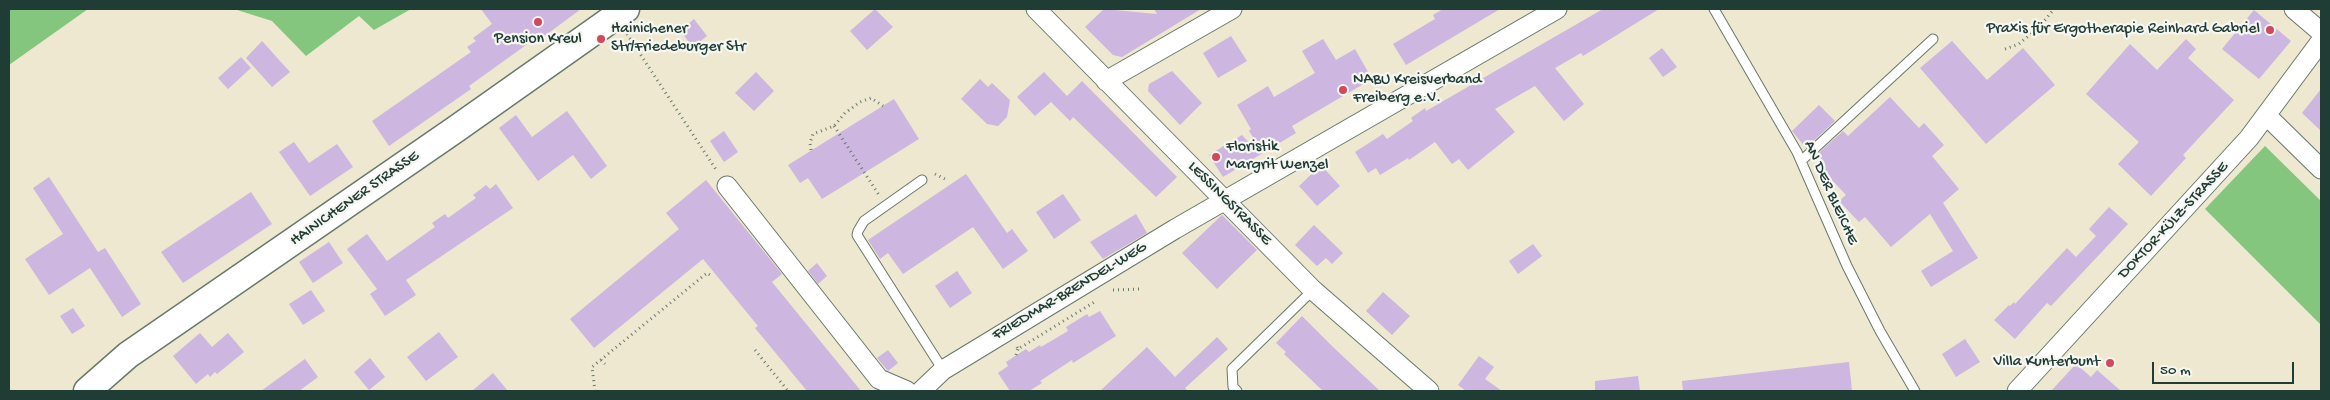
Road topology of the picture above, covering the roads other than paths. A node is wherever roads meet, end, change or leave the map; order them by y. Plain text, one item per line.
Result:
1 (1036, 9) edge
2 (1232, 9) edge
3 (1557, 9) edge
4 (1714, 9) edge
5 (2294, 9) edge
6 (621, 13) edge
7 (2321, 32) edge
8 (1934, 39) dead end
9 (2321, 41) edge
10 (1106, 82) junction
11 (2266, 115) junction
12 (1801, 161) junction
13 (2321, 169) edge
14 (922, 180) dead end
15 (727, 186) road end
16 (1225, 200) junction
17 (1314, 290) junction
18 (944, 370) junction
19 (86, 391) edge
20 (907, 391) edge
21 (921, 391) edge
22 (1237, 391) edge
23 (1429, 391) edge
24 (1915, 391) edge
25 (2016, 391) edge

1 - 10 street, LESSINGSTRASSE
2 - 10 street
3 - 16 street, FRIEDMAR-BRENDEL-WEG
4 - 12 lane, AN DER BLEICHE
5 - 7 street
6 - 19 main road, HAINICHENER STRASSE
8 - 12 lane
9 - 11 street, DOKTOR-KÜLZ-STRASSE
10 - 16 street, LESSINGSTRASSE
11 - 13 street
11 - 25 street, DOKTOR-KÜLZ-STRASSE
12 - 24 lane, AN DER BLEICHE
14 - 18 lane
15 - 20 street
16 - 17 street, LESSINGSTRASSE
16 - 18 street, FRIEDMAR-BRENDEL-WEG
17 - 22 lane
17 - 23 street, LESSINGSTRASSE
18 - 21 street, FRIEDMAR-BRENDEL-WEG

